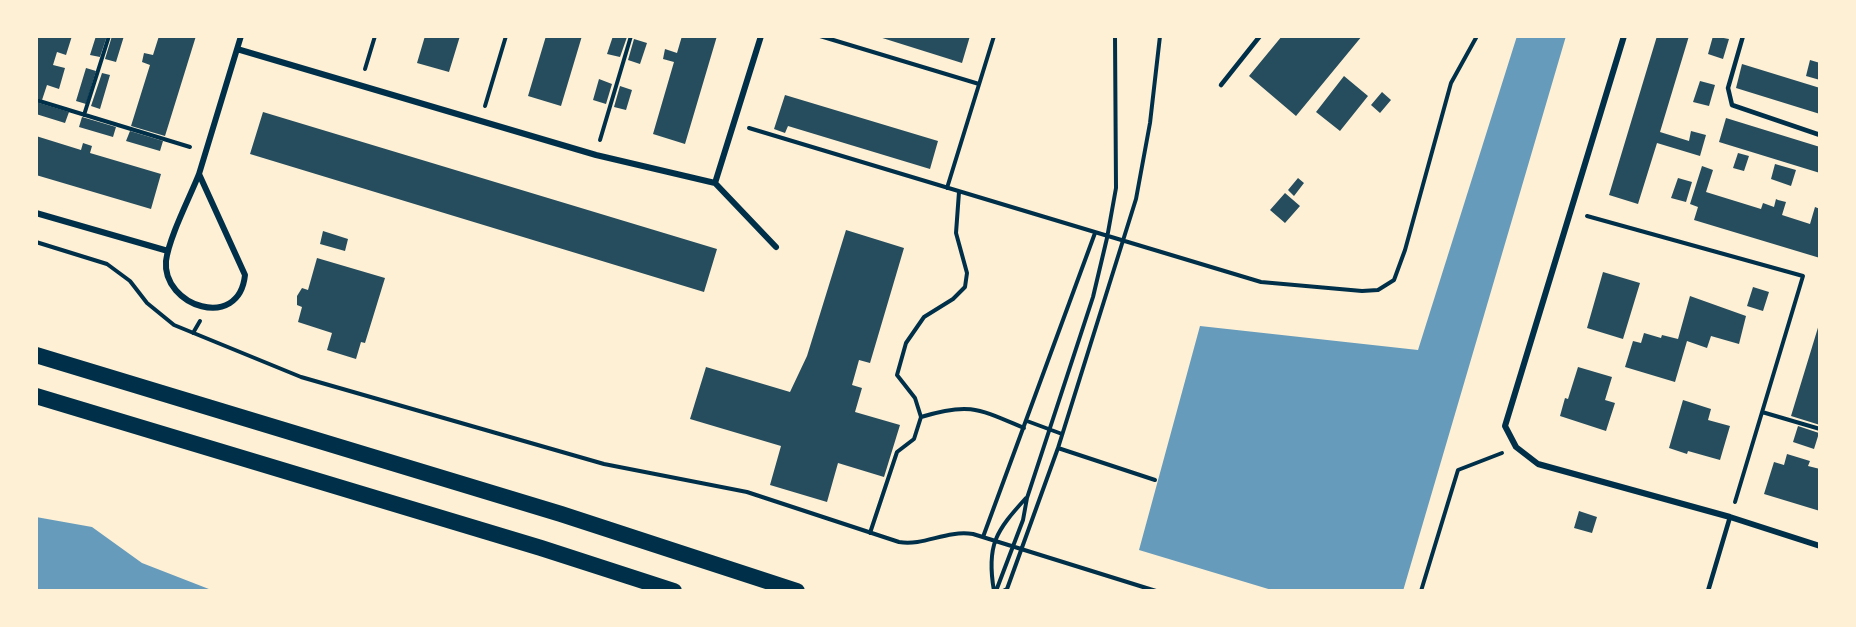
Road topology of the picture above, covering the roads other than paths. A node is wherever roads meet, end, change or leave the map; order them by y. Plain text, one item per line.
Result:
1 (241, 36) edge
2 (761, 36) edge
3 (1260, 36) edge
4 (1624, 36) edge
5 (1743, 36) edge
6 (237, 49) junction
7 (1221, 85) dead end
8 (1820, 135) edge
9 (199, 174) junction
10 (715, 183) junction
11 (36, 213) edge
12 (776, 247) dead end
13 (168, 251) junction
14 (36, 355) edge
15 (36, 396) edge
16 (1730, 517) junction
17 (1820, 546) edge
18 (674, 591) edge
19 (796, 591) edge
20 (1708, 591) edge

1 - 6 street
2 - 10 street
3 - 7 lane
4 - 16 street
5 - 8 lane
6 - 9 street
6 - 10 street
9 - 13 street
9 - 13 street
10 - 12 street
11 - 13 street
14 - 19 highway
15 - 18 highway
16 - 17 street
16 - 20 lane

